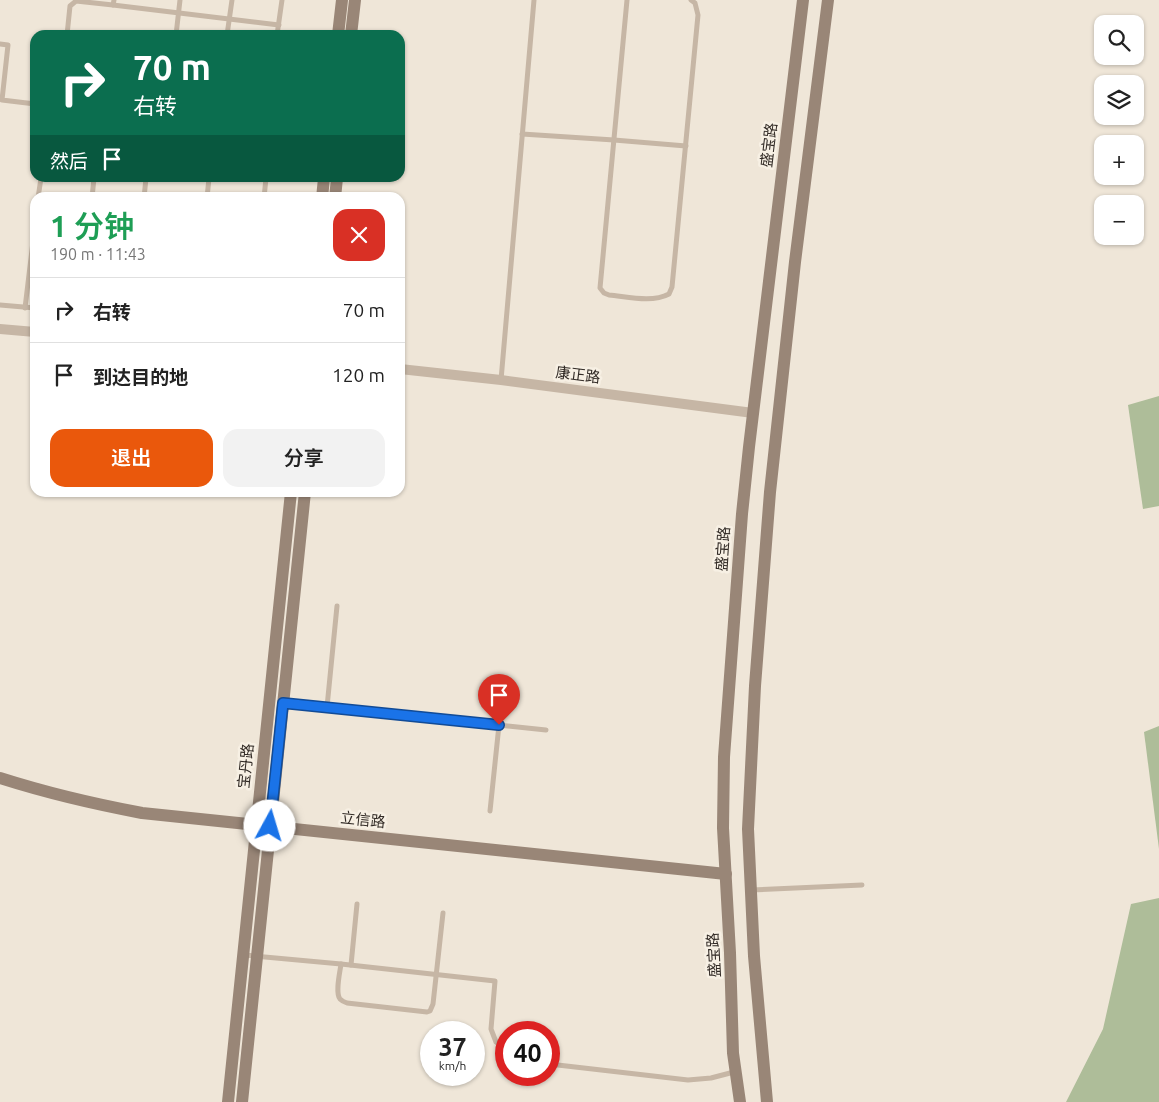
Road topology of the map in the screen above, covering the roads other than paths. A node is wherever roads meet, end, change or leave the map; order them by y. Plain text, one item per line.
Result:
1 (180, 0) edge
2 (232, 0) edge
3 (282, 0) edge
4 (342, 0) edge
5 (355, 0) edge
6 (534, 0) edge
7 (627, 0) edge
8 (691, 0) edge
9 (794, 0) edge
10 (803, 0) edge
11 (828, 0) edge
12 (113, 2) edge
13 (179, 13) junction
14 (229, 19) junction
15 (279, 25) junction
16 (800, 28) junction
17 (68, 30) edge
18 (177, 30) edge
19 (228, 30) edge
20 (278, 30) edge
21 (339, 30) edge
22 (352, 30) edge
23 (0, 44) edge
24 (1, 101) edge
25 (30, 104) edge
26 (522, 134) junction
27 (614, 140) junction
28 (686, 146) junction
29 (30, 266) edge
30 (0, 306) edge
31 (25, 308) junction
32 (30, 308) edge
33 (0, 329) edge
34 (30, 332) edge
35 (405, 370) edge
36 (502, 380) junction
37 (753, 413) junction
38 (290, 497) edge
39 (304, 497) edge
40 (337, 606) dead end
41 (283, 703) junction
42 (327, 707) junction
43 (499, 725) junction
44 (546, 730) dead end
45 (0, 778) edge
46 (490, 812) dead end
47 (257, 825) junction
48 (270, 826) junction
49 (726, 874) junction
50 (862, 885) dead end
51 (751, 890) junction
52 (358, 904) dead end
53 (443, 913) dead end
54 (243, 955) junction
55 (257, 956) junction
56 (341, 964) junction
57 (350, 965) junction
58 (436, 974) junction
59 (495, 1039) edge
60 (560, 1065) edge
61 (736, 1072) junction
62 (228, 1102) edge
63 (242, 1102) edge
64 (740, 1102) edge
65 (767, 1102) edge

1 - 13 lane
2 - 14 lane
3 - 15 lane
4 - 21 main road
5 - 22 main road
6 - 26 lane
7 - 27 lane
8 - 28 lane
9 - 16 main road
10 - 16 main road, 盛宝路
11 - 51 main road
12 - 13 lane
12 - 17 lane
13 - 14 lane
13 - 18 lane
14 - 15 lane
14 - 19 lane
15 - 20 lane
16 - 37 main road, 盛宝路
23 - 24 lane
24 - 25 lane
26 - 27 lane
26 - 36 lane
27 - 28 lane
27 - 28 lane
29 - 31 lane
30 - 31 lane
31 - 32 lane
33 - 34 street
35 - 36 street, 康正路
36 - 37 street, 康正路
37 - 49 main road, 盛宝路
38 - 47 main road, 宝丹路
39 - 41 main road, 宝丹路
40 - 42 lane
41 - 42 lane
41 - 48 main road, 宝丹路
42 - 43 lane
43 - 44 lane
43 - 46 lane
45 - 47 main road, 立信路
47 - 48 main road, 立信路
47 - 54 main road, 宝丹路
48 - 49 main road, 立信路
48 - 55 main road, 宝丹路
49 - 61 main road, 盛宝路
50 - 51 lane
51 - 65 main road
52 - 57 lane
53 - 58 lane
54 - 55 lane
54 - 62 main road, 宝丹路
55 - 56 lane
55 - 63 main road, 宝丹路
56 - 57 lane
56 - 58 lane
57 - 58 lane
58 - 59 lane
60 - 61 lane
61 - 64 main road, 盛宝路

